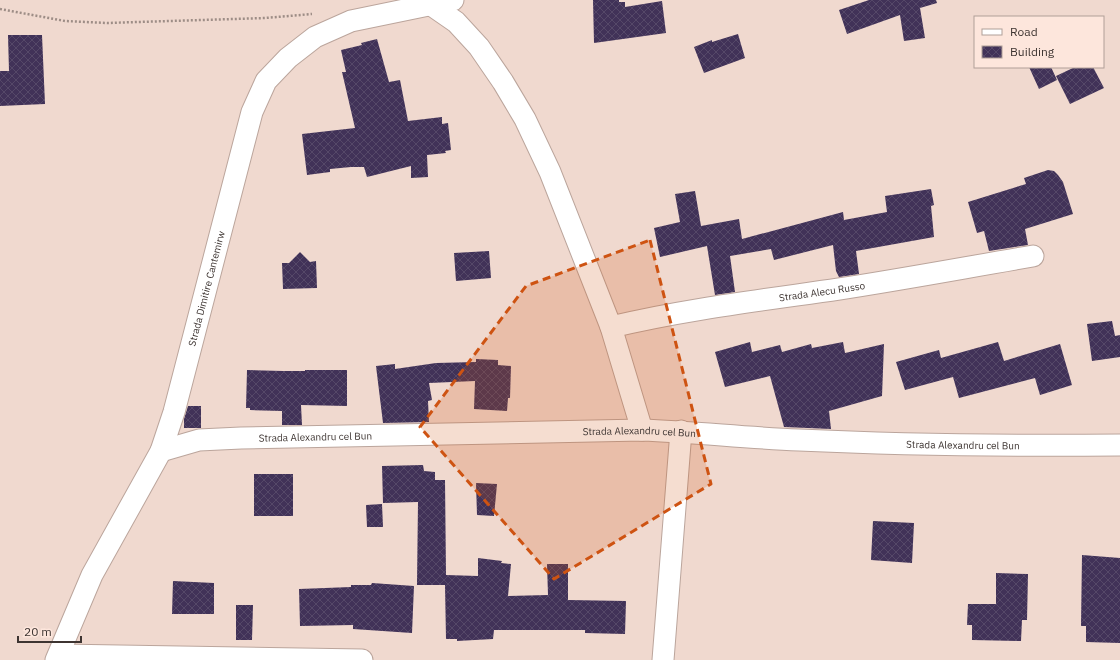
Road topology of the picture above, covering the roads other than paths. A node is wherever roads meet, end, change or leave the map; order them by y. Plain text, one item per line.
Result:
1 (453, 0) edge
2 (430, 4) junction
3 (1033, 256) dead end
4 (611, 327) junction
5 (642, 430) junction
6 (682, 431) junction
7 (1120, 445) edge
8 (161, 451) junction
9 (58, 657) edge
10 (362, 660) edge
11 (663, 660) edge

1 - 2 street, Strada Dimitire Cantemirw
2 - 4 street
2 - 8 street, Strada Dimitire Cantemirw
3 - 4 street, Strada Alecu Russo
4 - 5 street
5 - 6 street, Strada Alexandru cel Bun
5 - 8 street, Strada Alexandru cel Bun
6 - 7 street, Strada Alexandru cel Bun
6 - 11 street
8 - 9 street, Strada Dimitire Cantemirw
9 - 10 street

